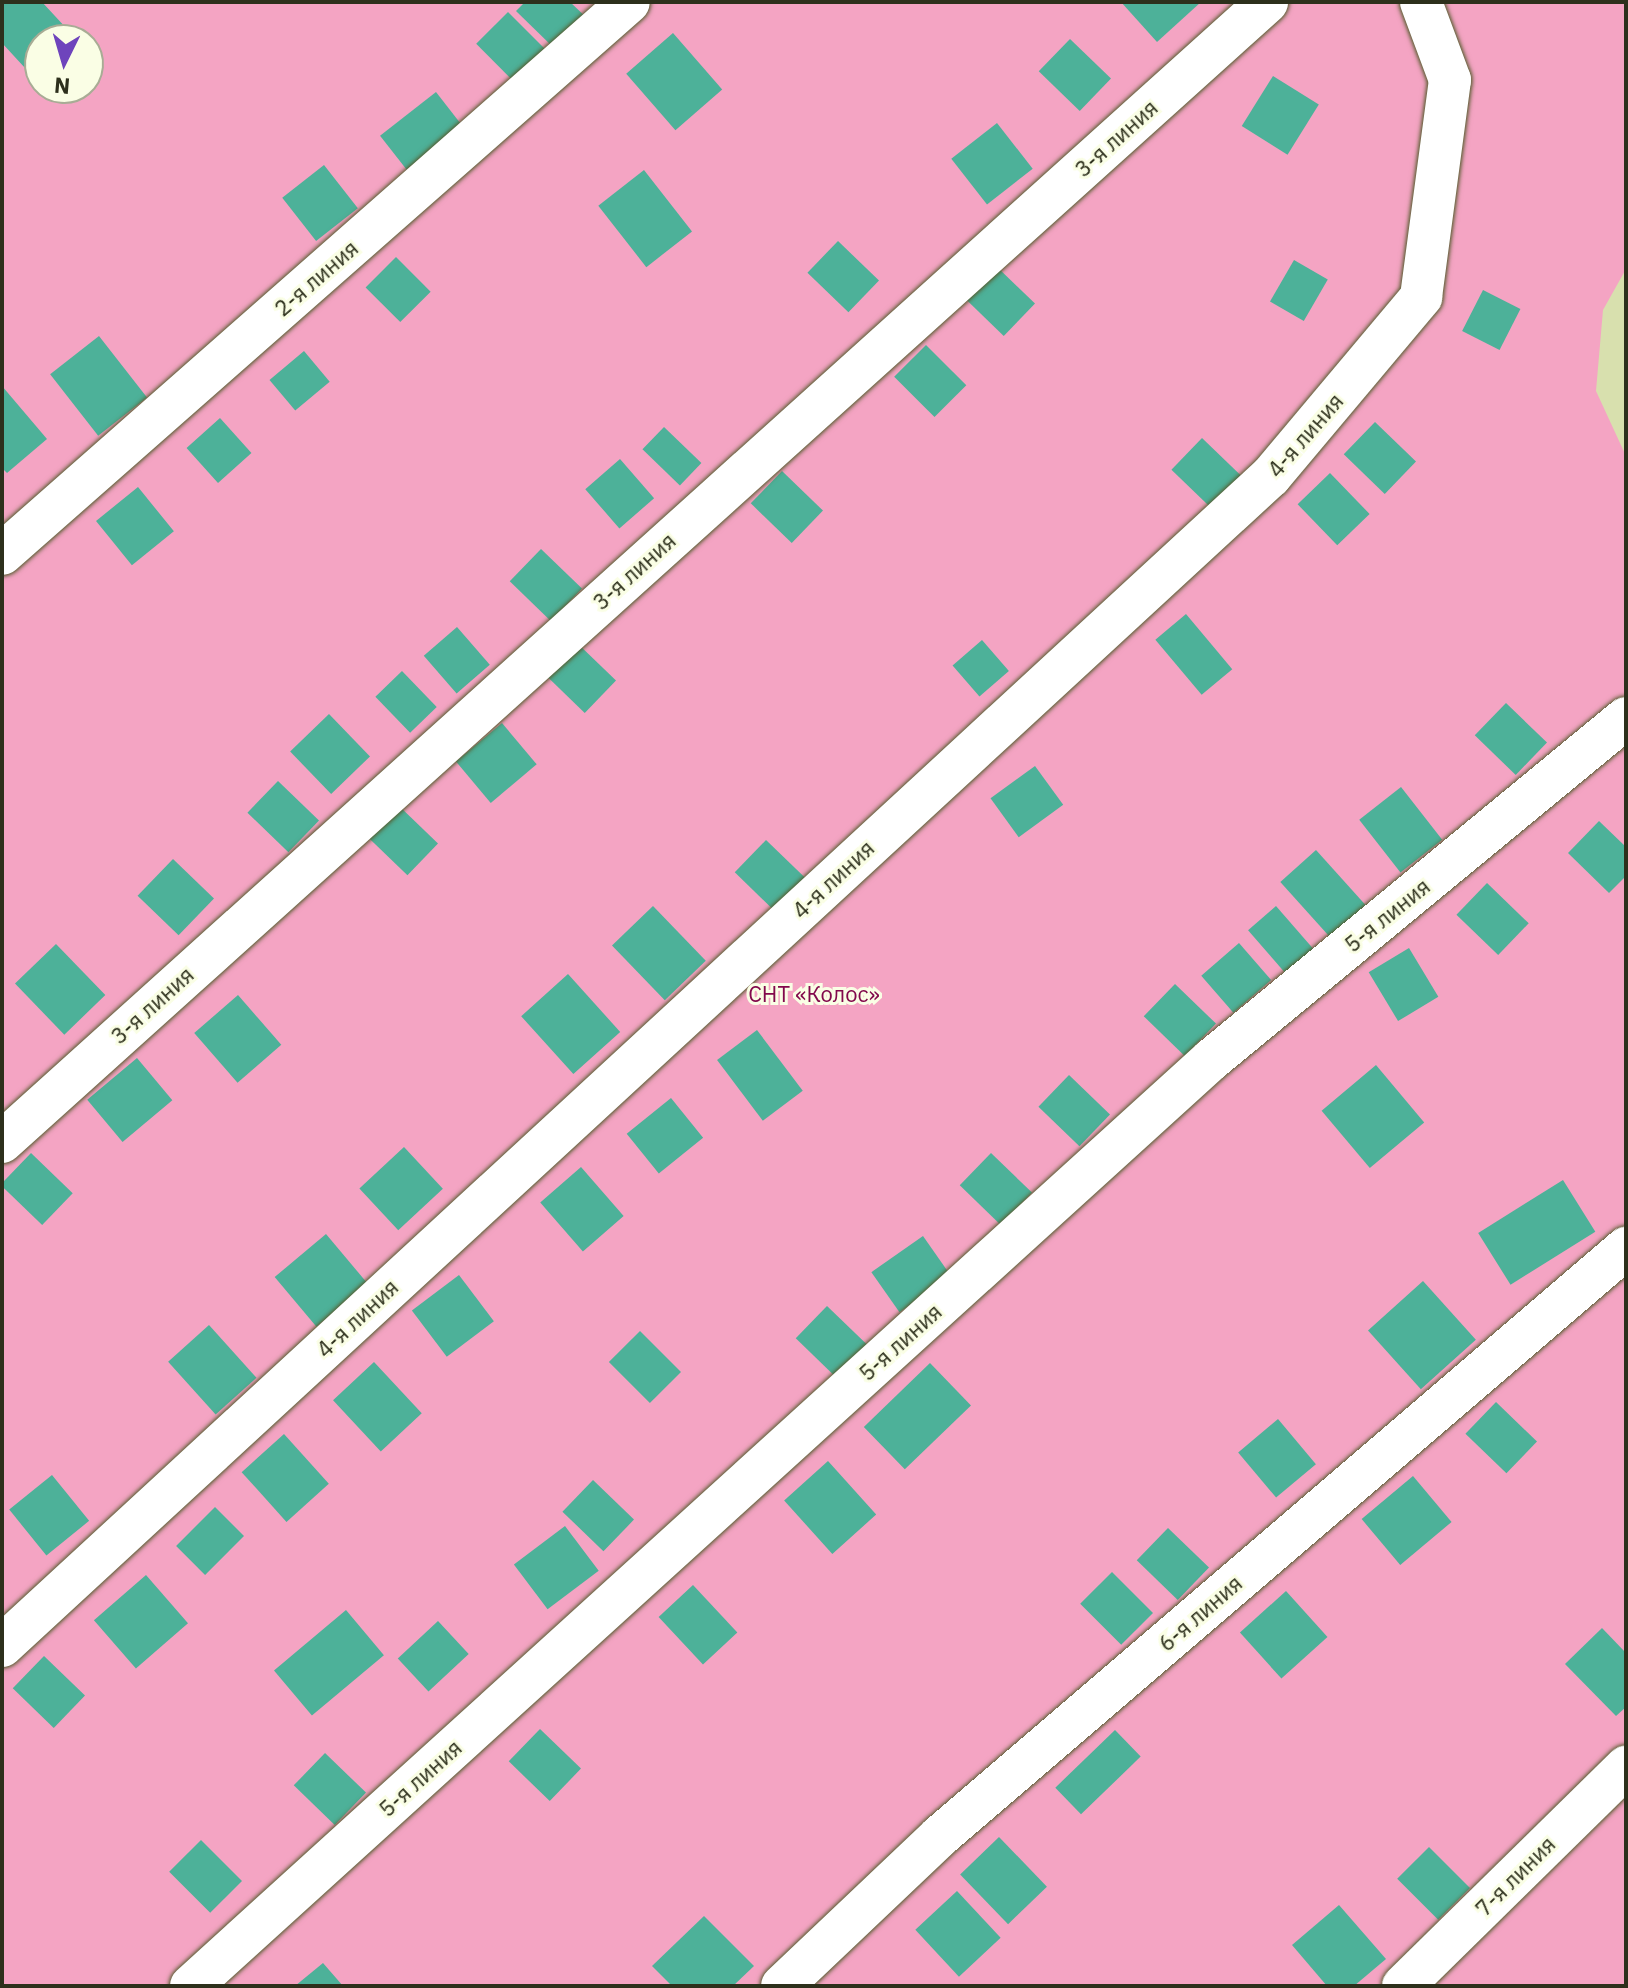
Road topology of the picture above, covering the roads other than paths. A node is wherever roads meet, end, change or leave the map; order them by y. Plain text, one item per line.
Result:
1 (629, 2) edge
2 (1267, 2) edge
3 (1421, 2) edge
4 (2, 554) edge
5 (1626, 718) edge
6 (2, 1142) edge
7 (1626, 1248) edge
8 (2, 1646) edge
9 (1626, 1767) edge
10 (191, 1986) edge
11 (782, 1986) edge
12 (1403, 1986) edge

1 - 4 street, 2-я линия
2 - 6 street, 3-я линия
3 - 8 street, 4-я линия
5 - 10 street, 5-я линия
7 - 11 street, 6-я линия
9 - 12 street, 7-я линия

